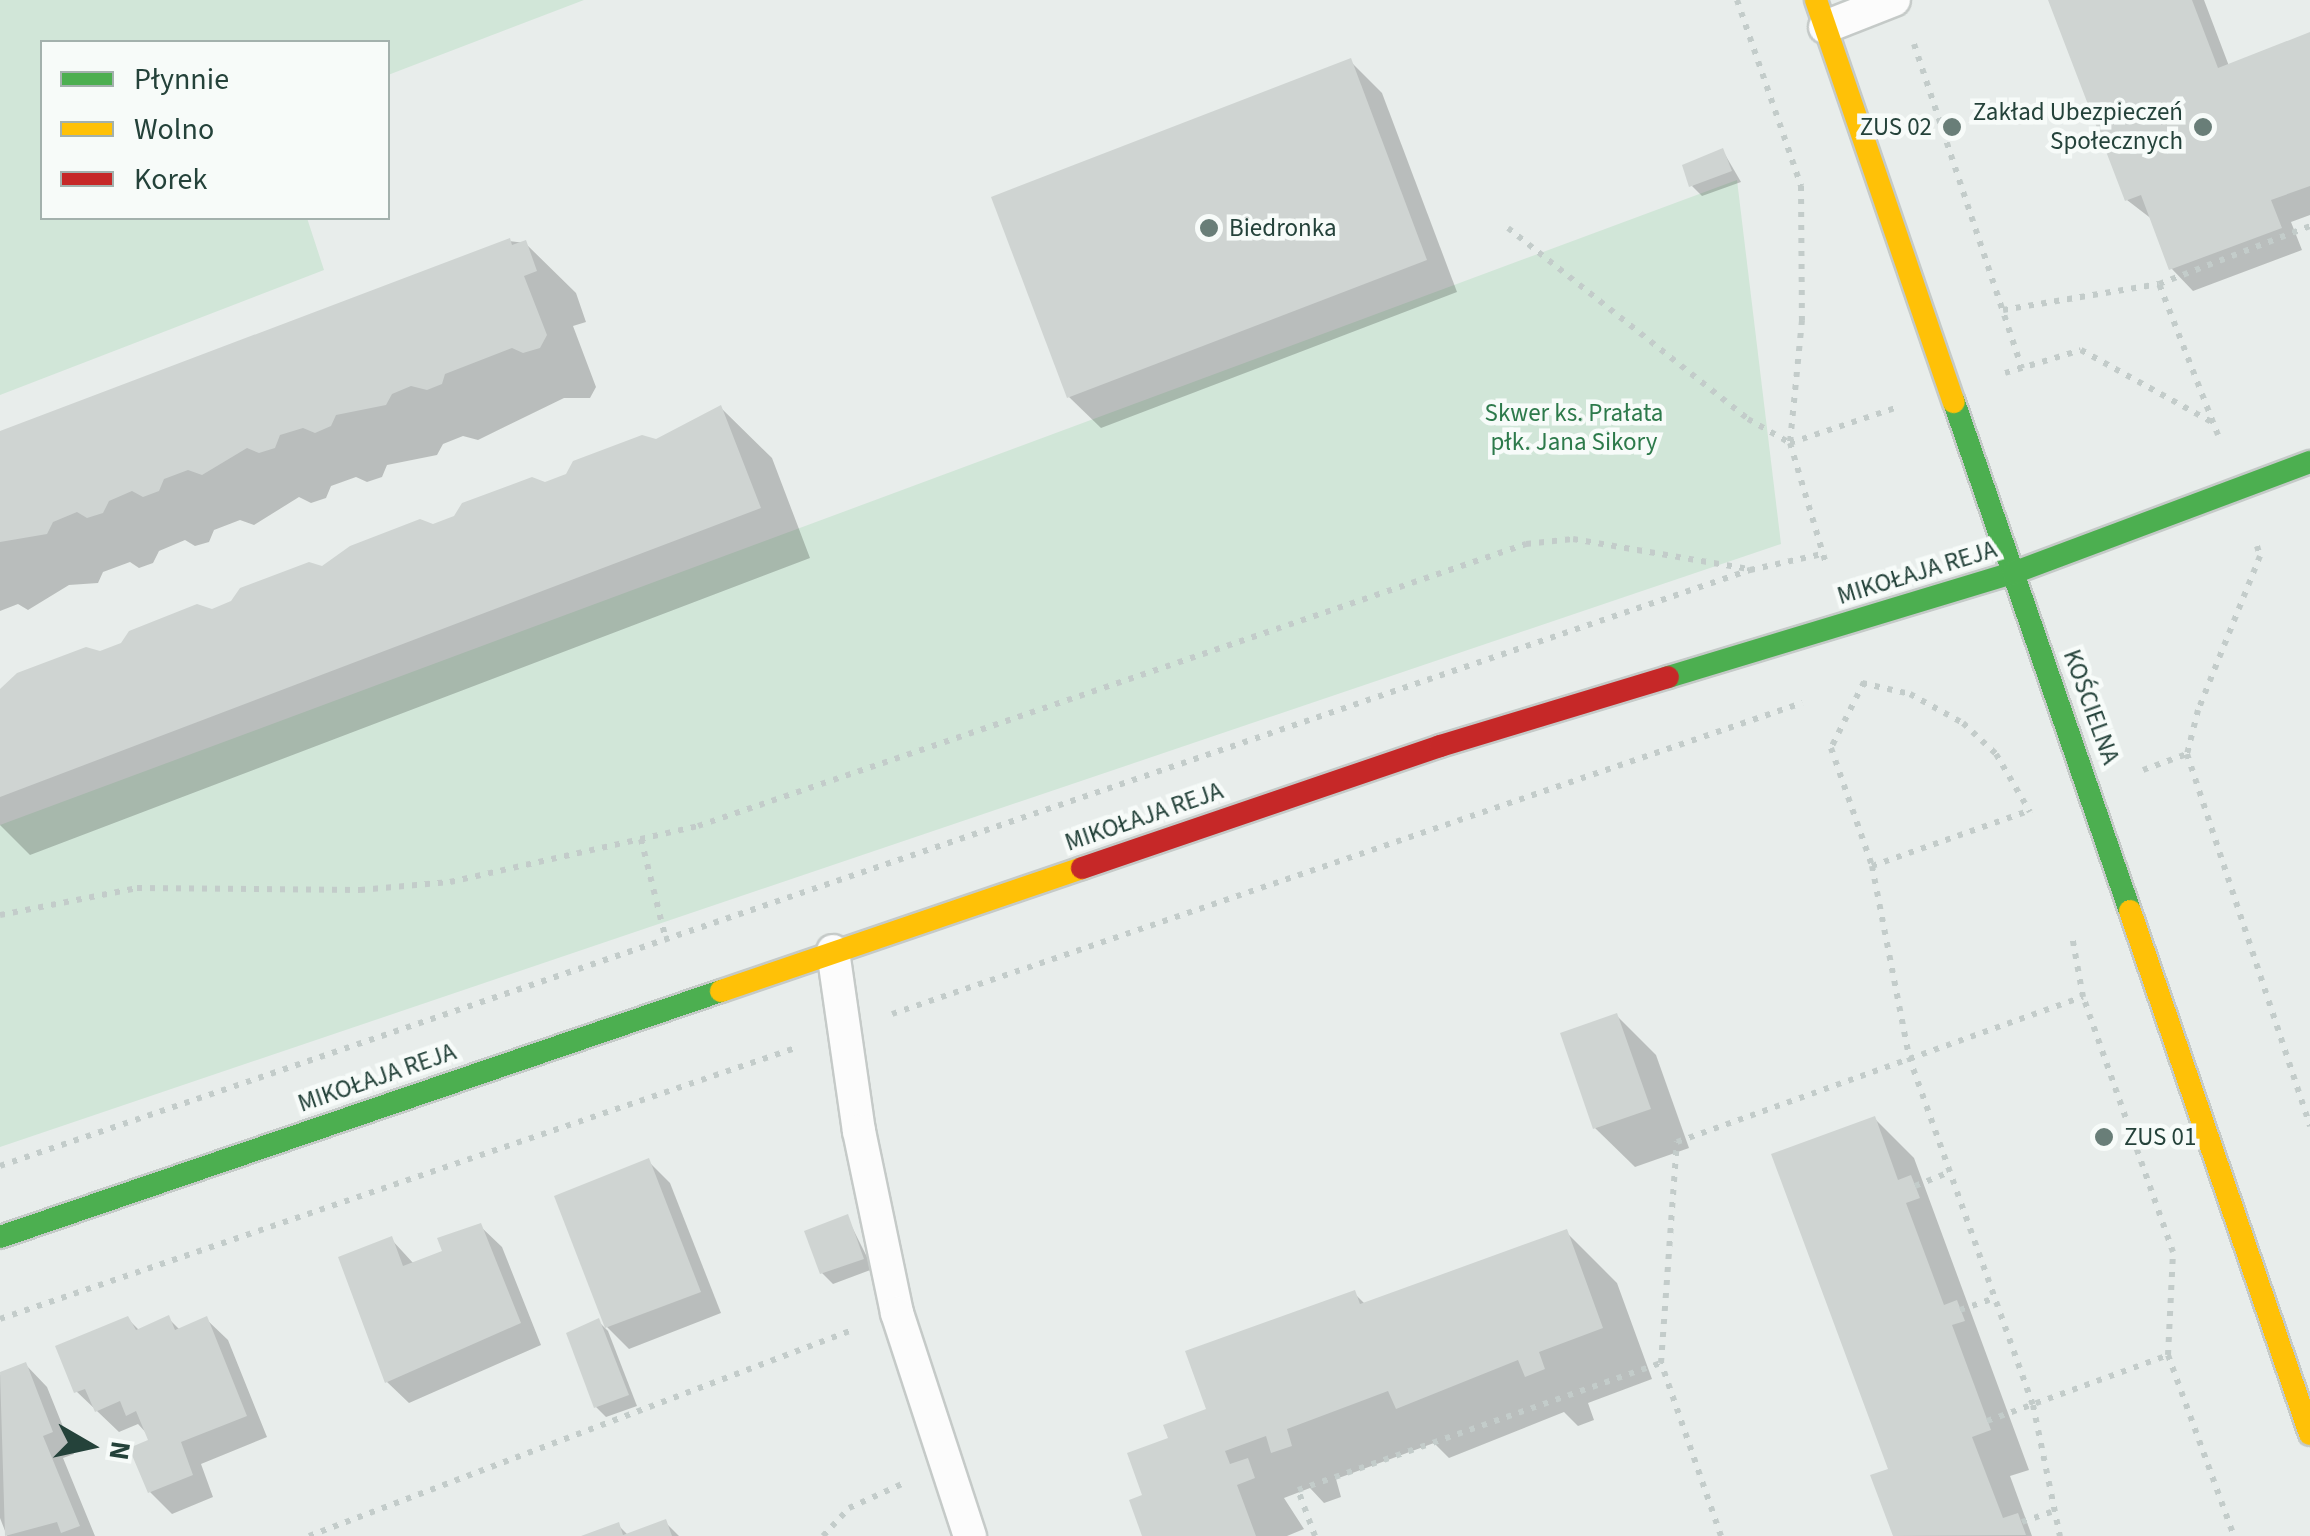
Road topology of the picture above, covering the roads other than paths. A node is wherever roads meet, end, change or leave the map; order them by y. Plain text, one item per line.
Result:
1 (1894, 0) edge
2 (1821, 13) edge
3 (2310, 462) edge
4 (2013, 573) junction
5 (833, 951) junction
6 (0, 1236) edge
7 (2310, 1434) edge
8 (970, 1536) edge

1 - 2 lane
2 - 4 street, KOŚCIELNA
3 - 4 street, MIKOŁAJA REJA
4 - 5 street, MIKOŁAJA REJA
4 - 7 street, KOŚCIELNA
5 - 6 street, MIKOŁAJA REJA
5 - 8 lane

